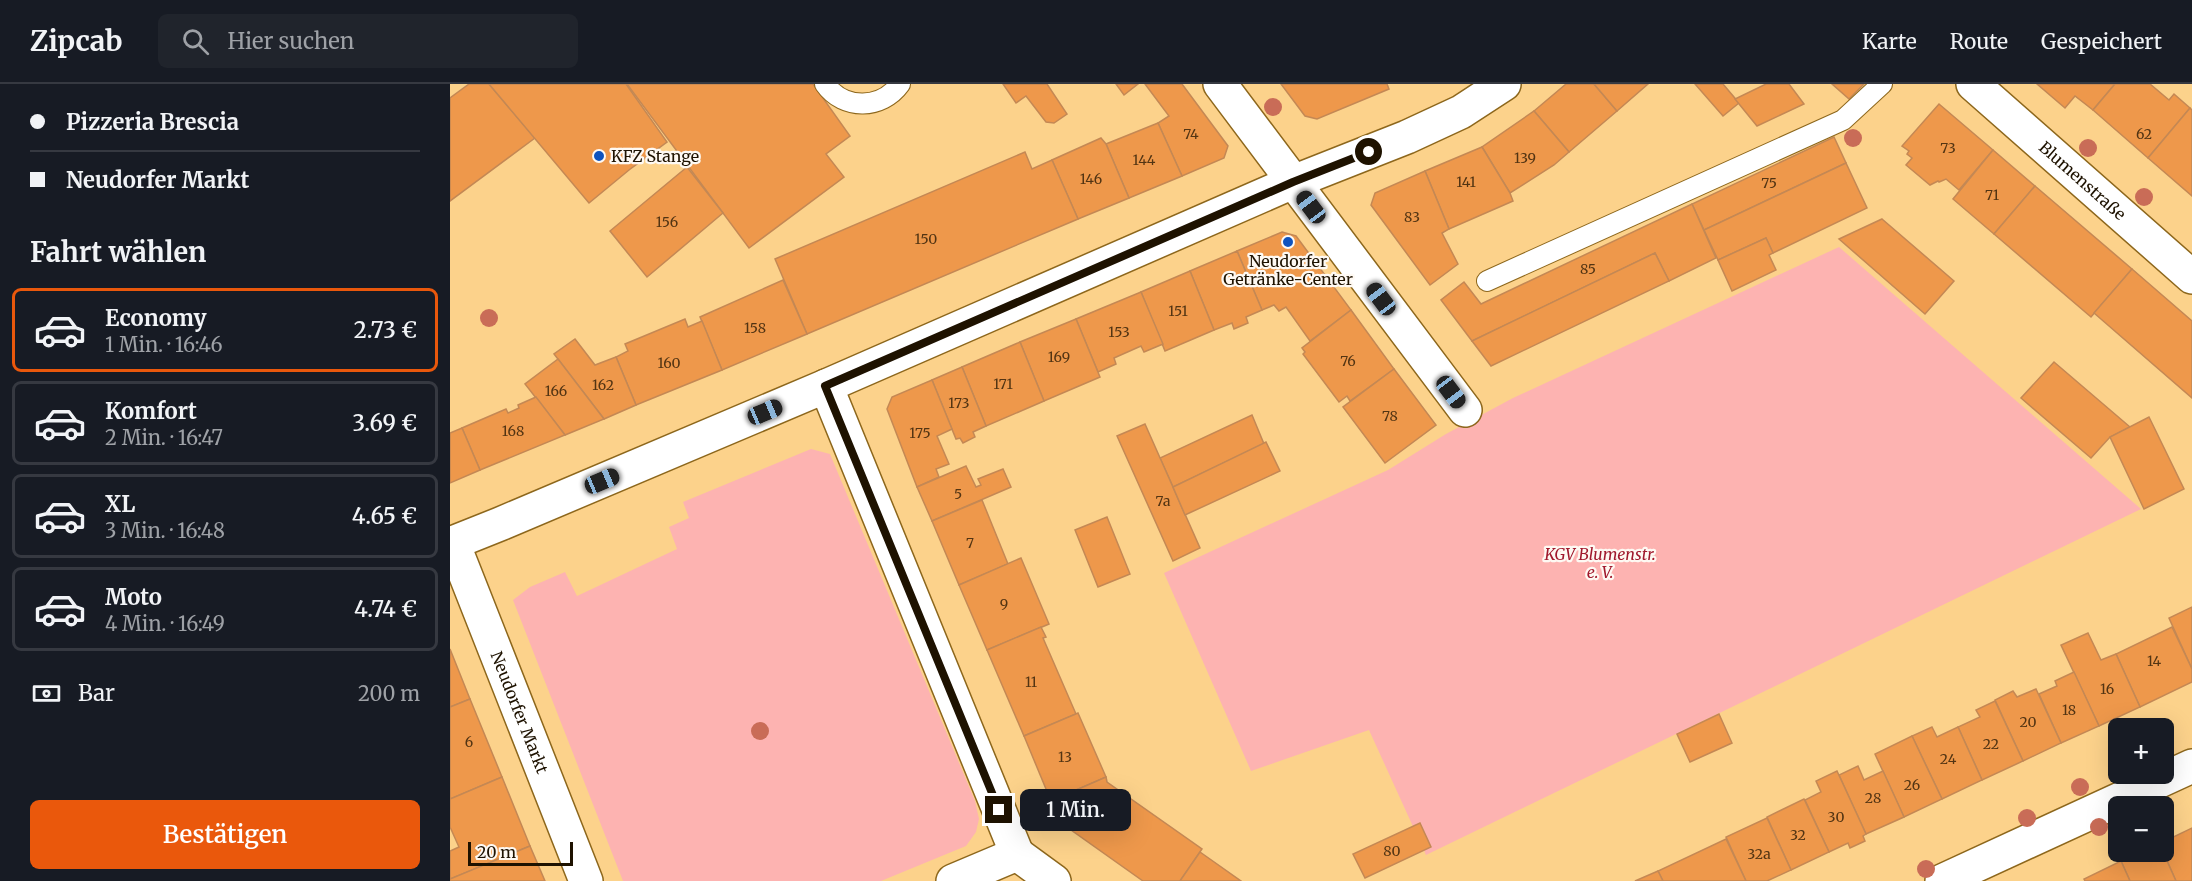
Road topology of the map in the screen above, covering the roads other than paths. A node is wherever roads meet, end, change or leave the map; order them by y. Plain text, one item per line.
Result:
1 (825, 84) edge
2 (900, 84) edge
3 (1220, 84) edge
4 (1504, 84) edge
5 (1882, 84) edge
6 (1973, 84) edge
7 (1293, 182) junction
8 (2192, 277) edge
9 (1487, 281) dead end
10 (825, 386) junction
11 (1465, 410) dead end
12 (451, 543) edge
13 (2192, 766) edge
14 (1017, 854) junction
15 (586, 881) edge
16 (953, 881) edge
17 (1054, 881) edge
18 (1942, 881) edge

1 - 2 lane
3 - 7 street
4 - 7 street
5 - 9 lane
6 - 8 street, Blumenstraße
7 - 10 street
7 - 11 street
10 - 12 street
10 - 14 street
12 - 15 street, Neudorfer Markt
13 - 18 street
14 - 16 street
14 - 17 street

